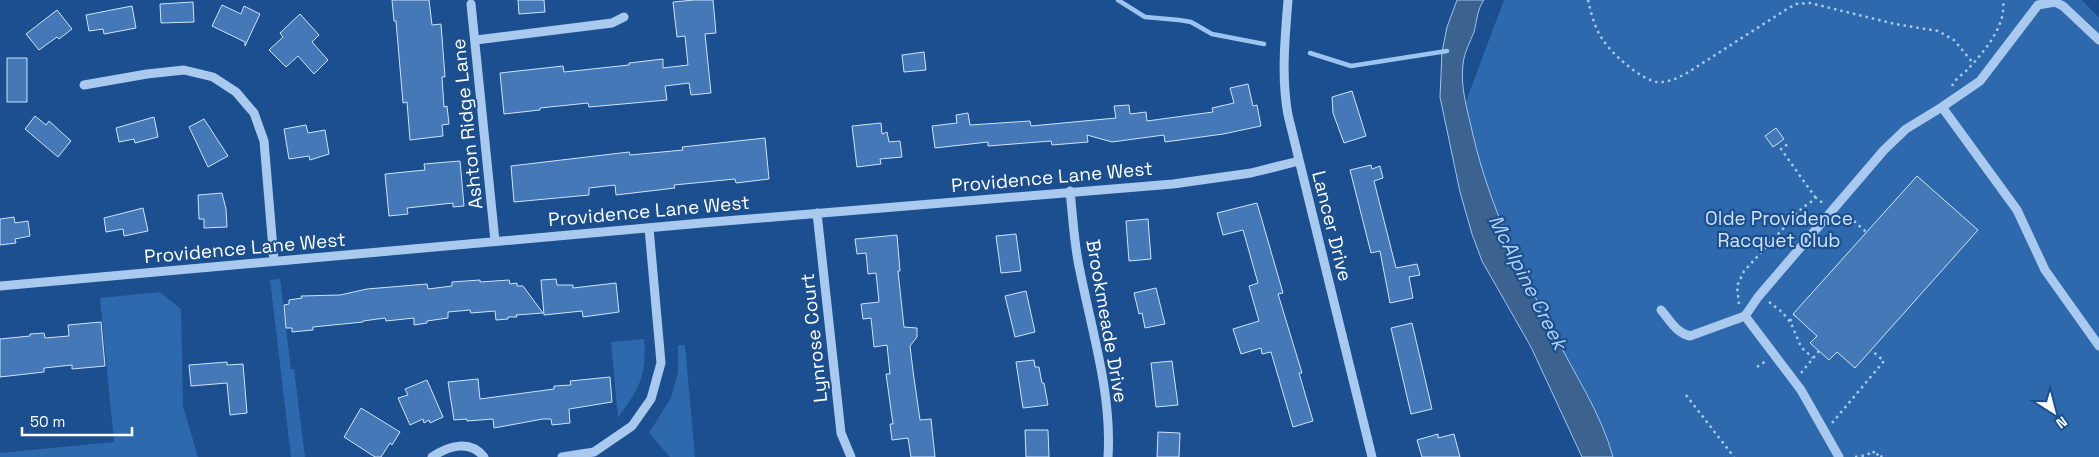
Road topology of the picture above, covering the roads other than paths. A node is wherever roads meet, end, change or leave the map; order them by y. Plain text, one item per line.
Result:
1 (1288, 0) edge
2 (471, 4) dead end
3 (624, 17) dead end
4 (476, 40) junction
5 (2099, 40) edge
6 (84, 85) dead end
7 (1942, 107) junction
8 (1299, 161) junction
9 (1070, 191) junction
10 (817, 213) junction
11 (649, 228) junction
12 (495, 241) junction
13 (274, 261) junction
14 (0, 286) edge
15 (1661, 310) dead end
16 (1745, 316) junction
17 (2099, 346) edge
18 (432, 457) edge
19 (484, 457) edge
20 (562, 457) edge
21 (851, 457) edge
22 (1108, 457) edge
23 (1372, 457) edge
24 (1839, 457) edge

1 - 8 street, Lancer Drive
2 - 4 street, Ashton Ridge Lane
3 - 4 street
4 - 12 street, Ashton Ridge Lane
5 - 7 street
6 - 13 street
7 - 16 street
7 - 17 street
8 - 9 street, Providence Lane West
8 - 23 street, Lancer Drive
9 - 10 street, Providence Lane West
9 - 22 street, Brookmeade Drive
10 - 11 street, Providence Lane West
10 - 21 street, Lynrose Court
11 - 12 street, Providence Lane West
11 - 20 street
12 - 13 street, Providence Lane West
13 - 14 street, Providence Lane West
15 - 16 street
16 - 24 street
18 - 19 street

